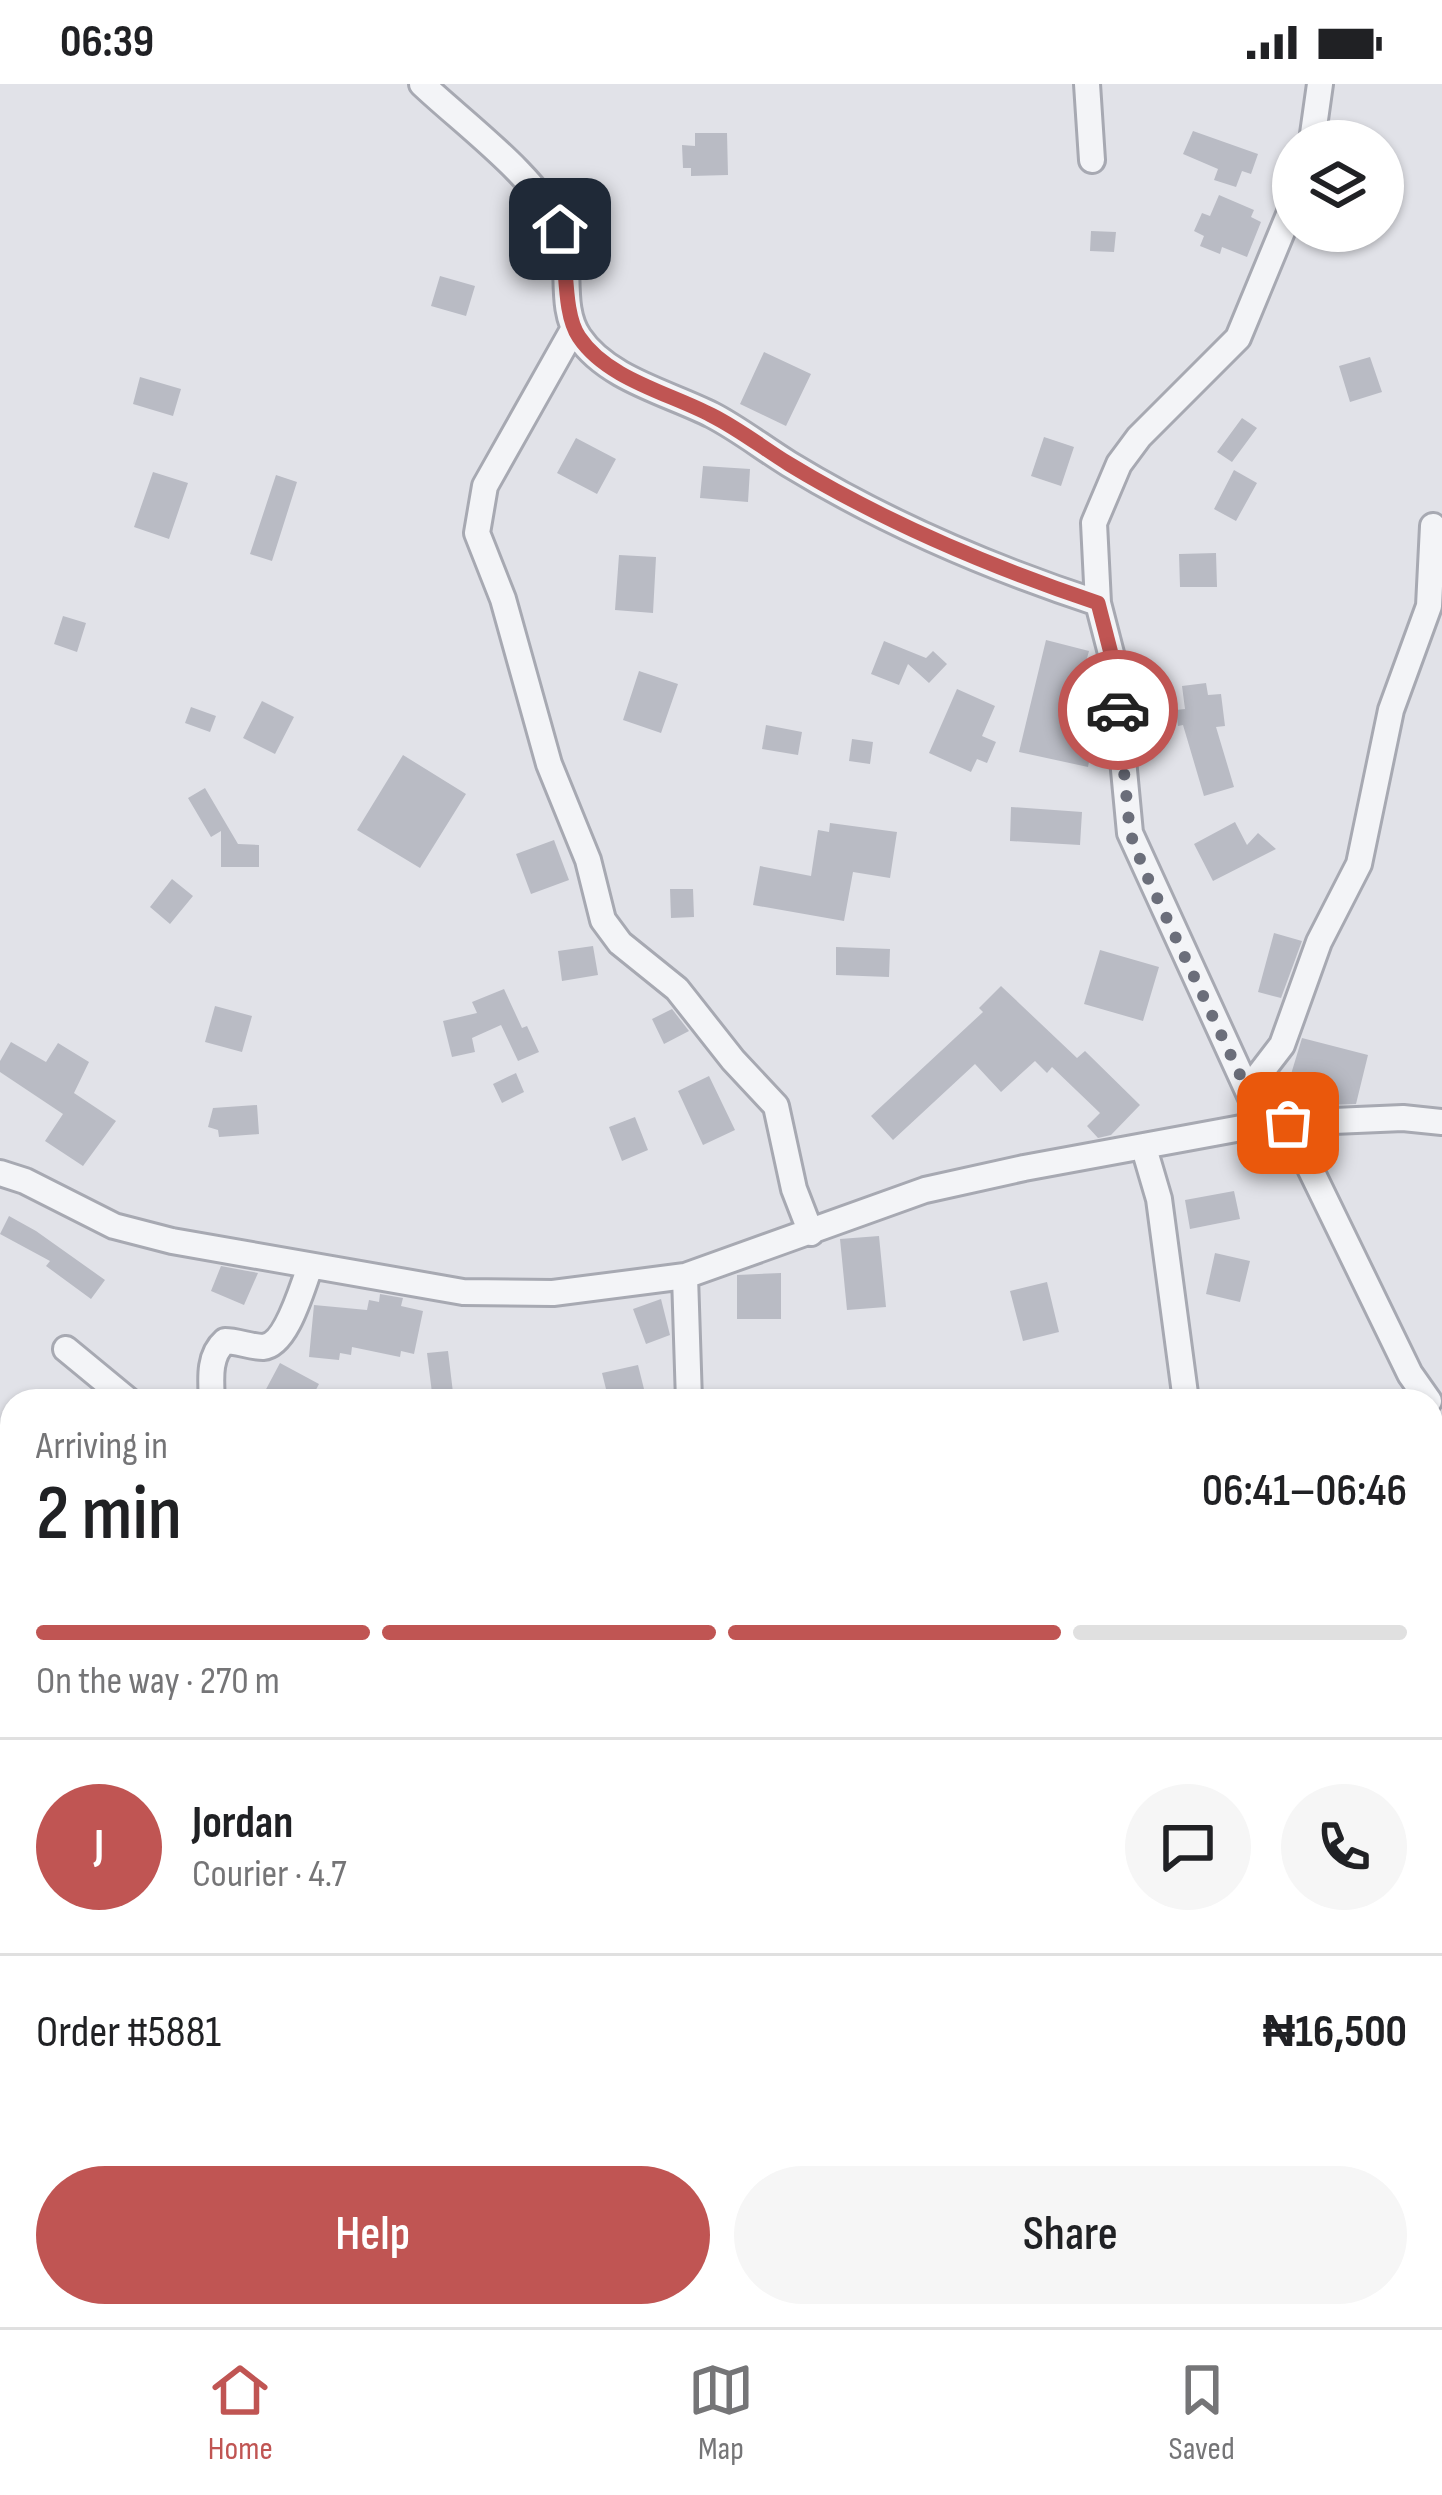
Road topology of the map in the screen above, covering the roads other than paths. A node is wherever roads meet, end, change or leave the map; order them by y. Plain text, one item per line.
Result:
1 (422, 84) edge
2 (1087, 84) edge
3 (1320, 84) edge
4 (1315, 120) edge
5 (1092, 160) dead end
6 (1274, 252) edge
7 (574, 328) junction
8 (1433, 526) dead end
9 (1098, 603) junction
10 (1249, 1088) junction
11 (1442, 1122) edge
12 (1276, 1123) junction
13 (1144, 1148) junction
14 (0, 1173) edge
15 (811, 1233) junction
16 (310, 1267) junction
17 (686, 1276) junction
18 (66, 1349) dead end
19 (114, 1389) edge
20 (212, 1389) edge
21 (689, 1389) edge
22 (1184, 1389) edge
23 (1421, 1389) edge

1 - 7 street
2 - 5 street
3 - 4 street
6 - 9 street
7 - 9 street
7 - 15 street
8 - 10 street
9 - 10 street
10 - 12 street
11 - 12 street
12 - 13 street
12 - 23 street
13 - 15 street
13 - 22 street
14 - 16 street
15 - 17 street
16 - 17 street
16 - 20 street
17 - 21 street
18 - 19 street

